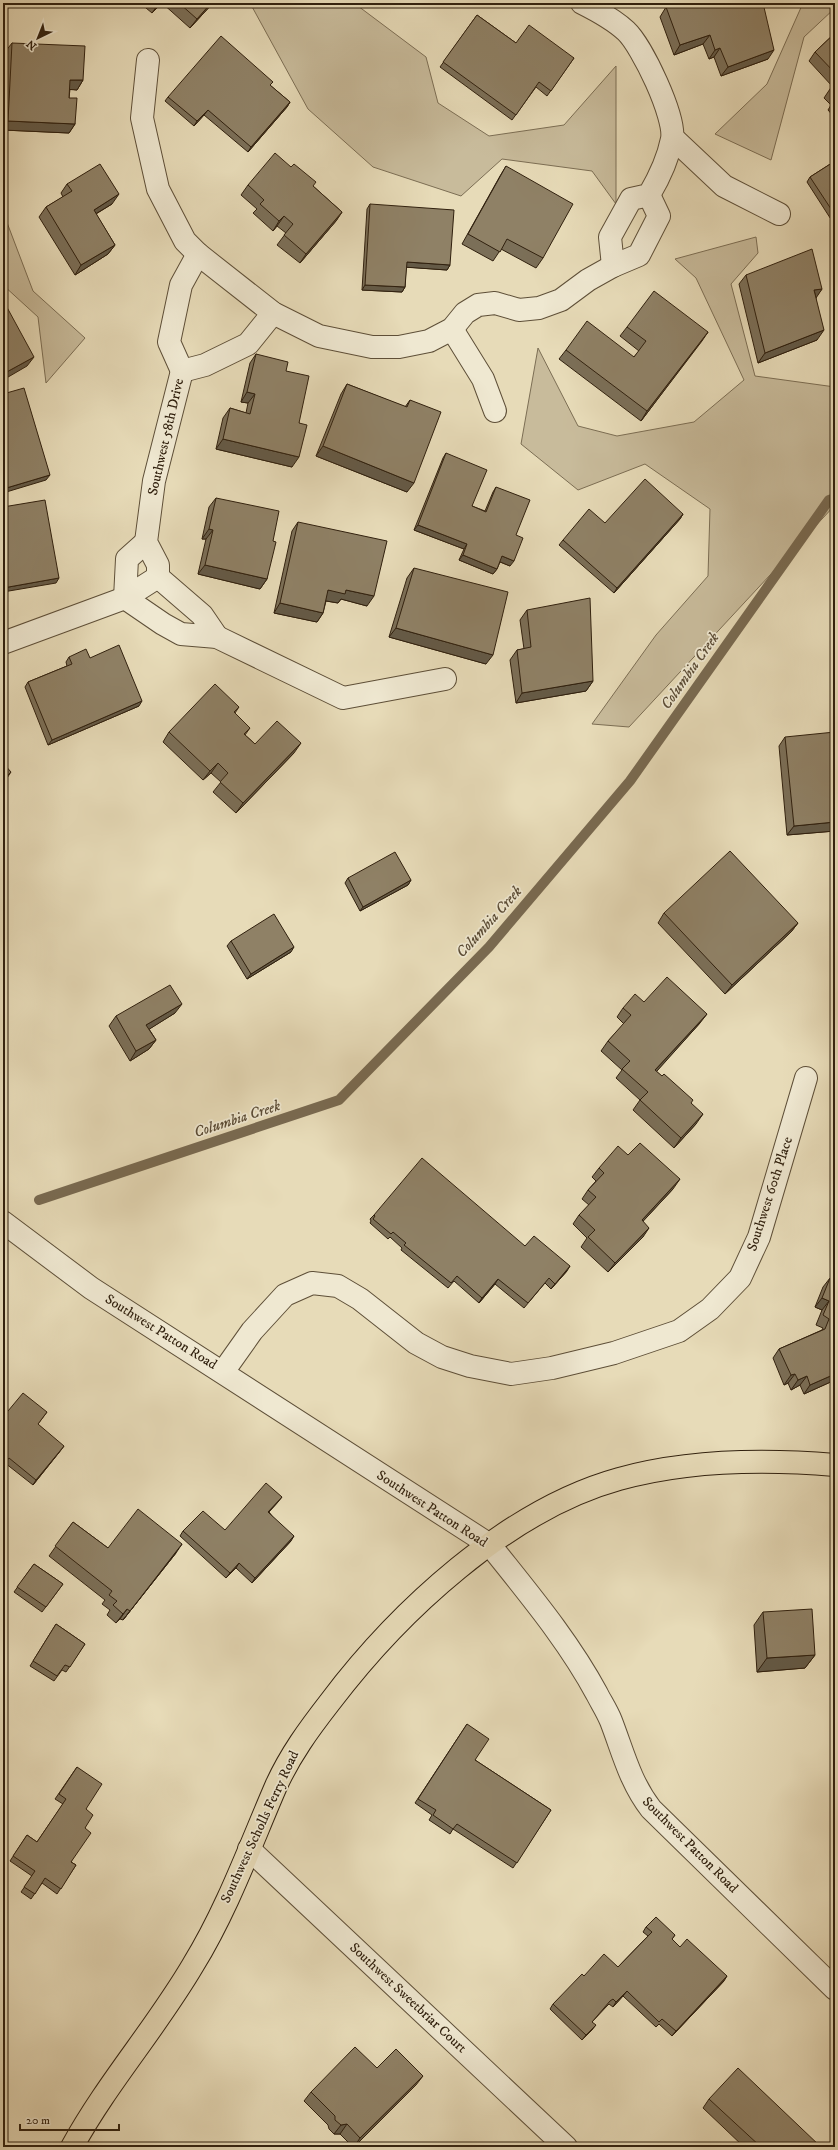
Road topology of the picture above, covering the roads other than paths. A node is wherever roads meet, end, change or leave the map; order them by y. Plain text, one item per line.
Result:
1 (582, 3) edge
2 (148, 60) dead end
3 (673, 138) junction
4 (650, 195) junction
5 (779, 214) dead end
6 (198, 254) junction
7 (613, 266) junction
8 (273, 313) junction
9 (452, 330) junction
10 (182, 371) junction
11 (496, 411) dead end
12 (146, 542) junction
13 (158, 577) junction
14 (125, 598) junction
15 (216, 637) junction
16 (3, 643) edge
17 (445, 679) dead end
18 (806, 1078) dead end
19 (3, 1222) edge
20 (223, 1372) junction
21 (835, 1465) edge
22 (490, 1545) junction
23 (249, 1849) junction
24 (835, 1989) edge
25 (72, 2147) edge
26 (566, 2147) edge

1 - 3 street
2 - 6 street
3 - 4 street
3 - 5 street
4 - 7 street
4 - 7 street
6 - 8 street
6 - 10 street
7 - 9 street
8 - 9 street
8 - 10 street, Southwest 58th Drive
9 - 11 street
10 - 12 street, Southwest 58th Drive
12 - 13 street
12 - 14 street
13 - 14 street
13 - 15 street
14 - 15 street
14 - 16 street
15 - 17 street
18 - 20 street, Southwest 60th Place
19 - 20 street, Southwest Patton Road
20 - 22 street, Southwest Patton Road
21 - 22 main road, Southwest Scholls Ferry Road
22 - 23 main road, Southwest Scholls Ferry Road
22 - 24 street, Southwest Patton Road
23 - 25 main road, Southwest Scholls Ferry Road
23 - 26 street, Southwest Sweetbriar Court

